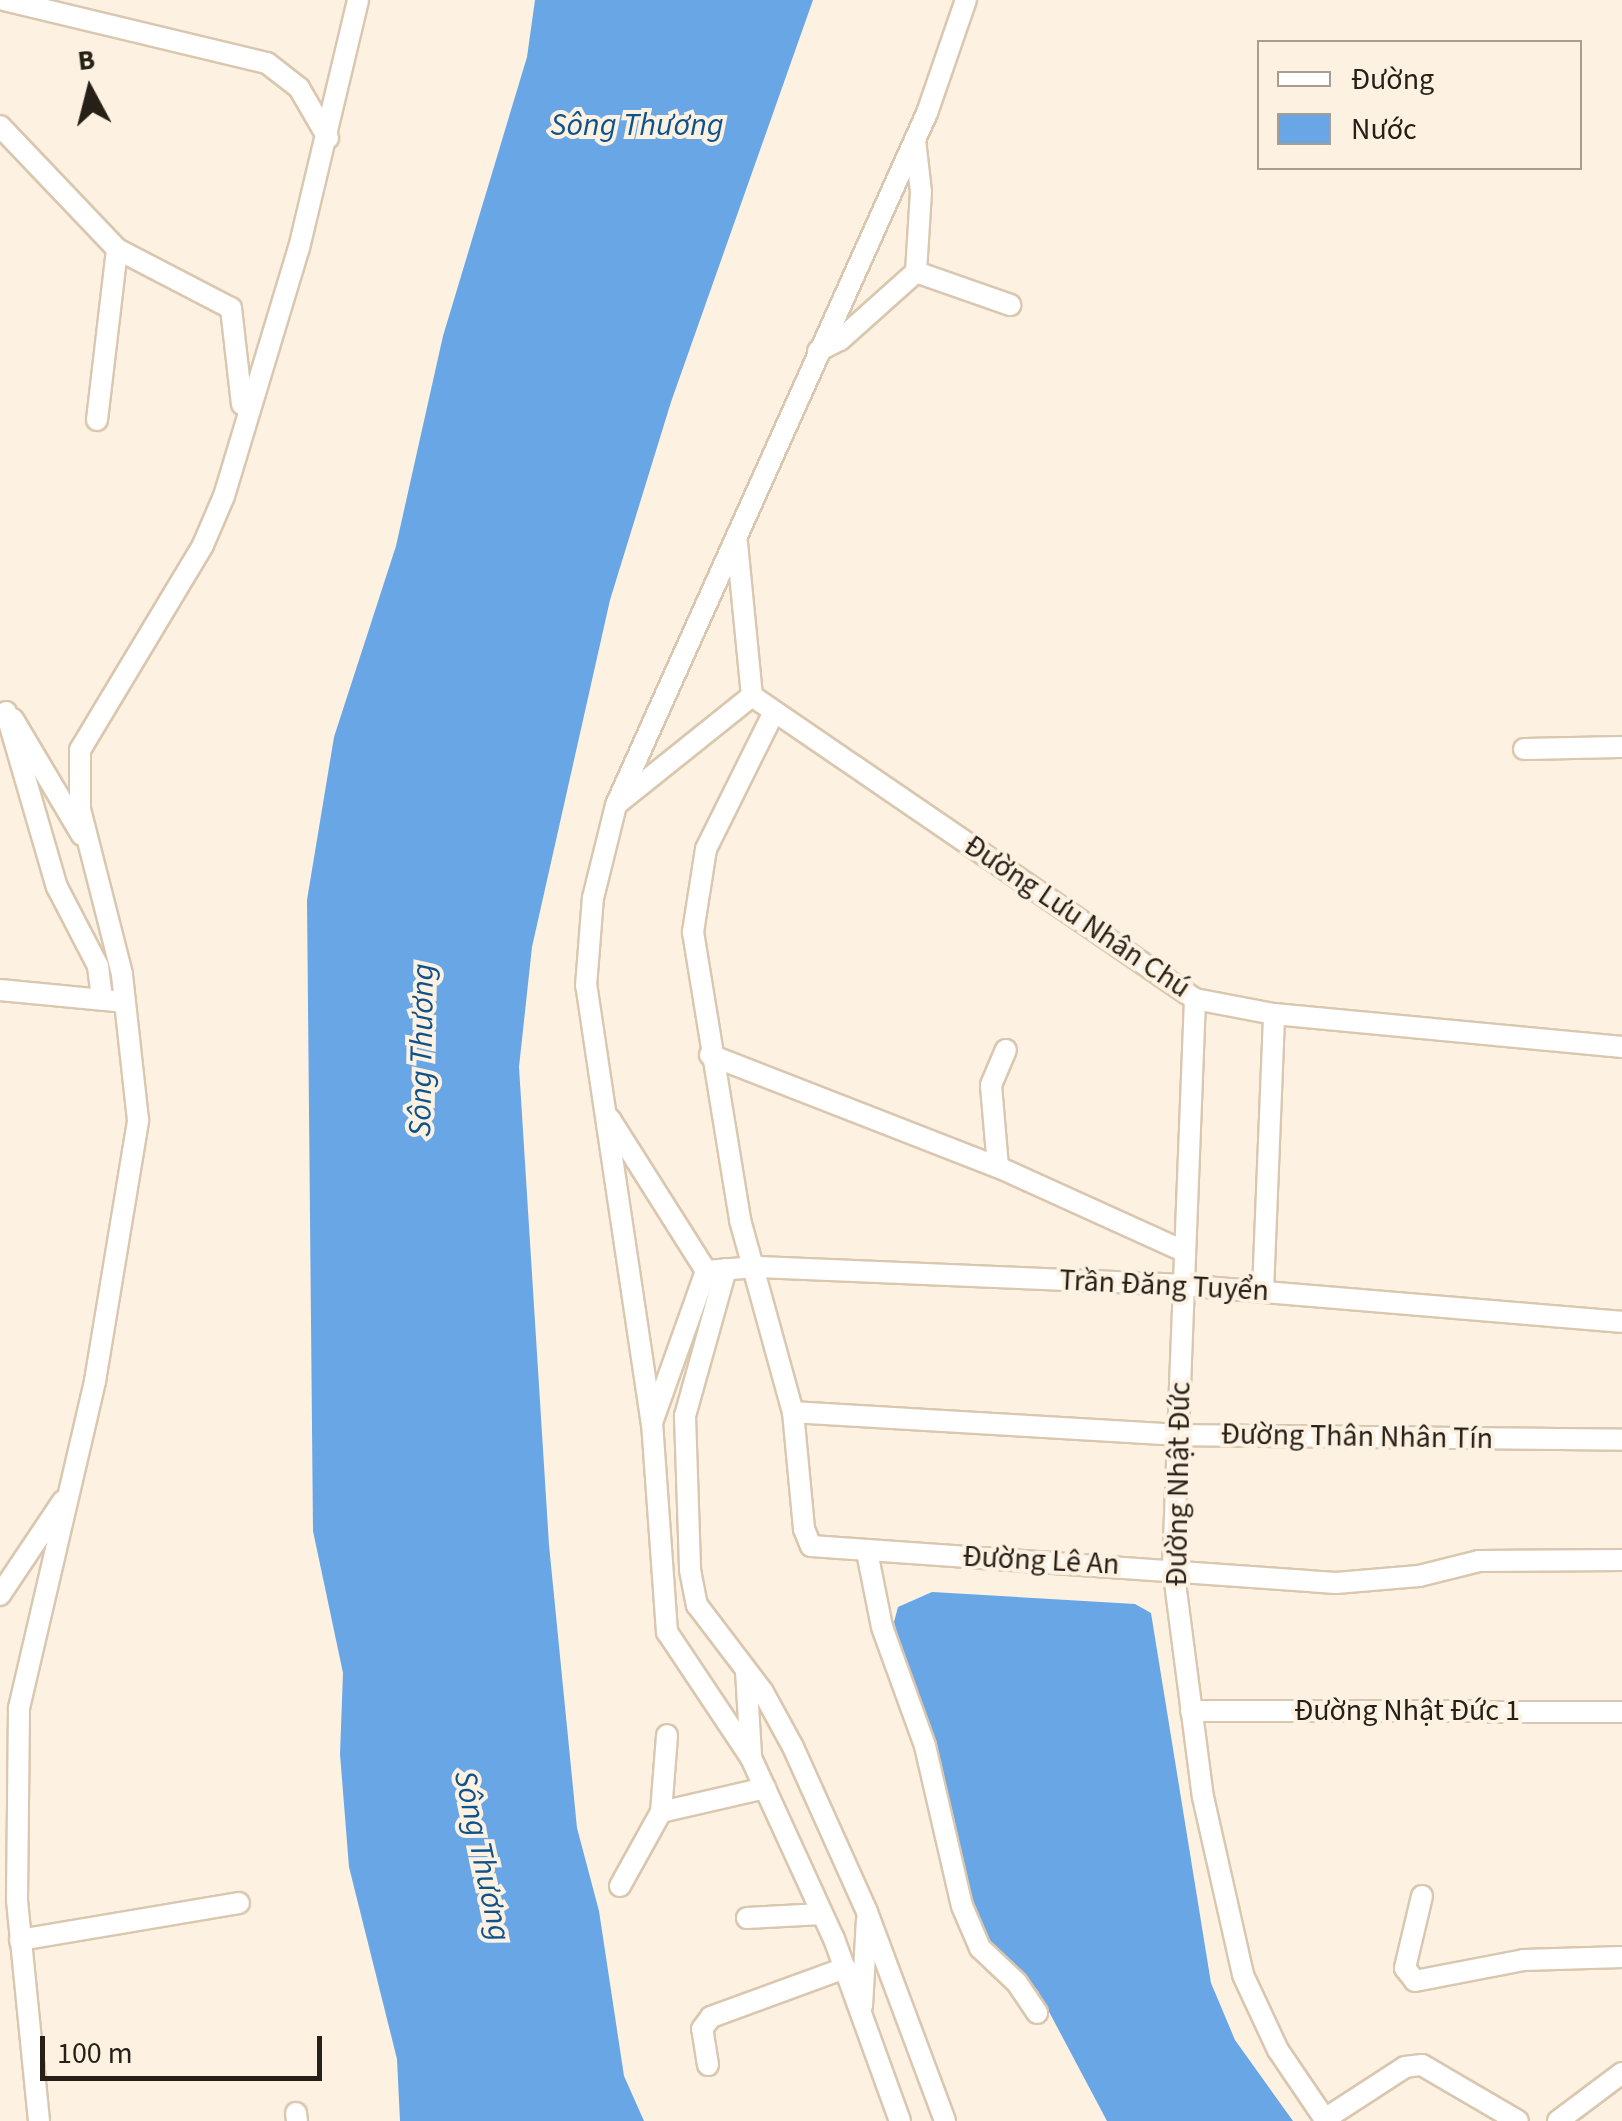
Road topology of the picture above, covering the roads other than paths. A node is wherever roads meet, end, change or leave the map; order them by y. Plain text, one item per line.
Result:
1 (4, 0) edge
2 (358, 0) edge
3 (966, 0) edge
4 (0, 126) edge
5 (328, 138) junction
6 (916, 140) junction
7 (117, 248) junction
8 (916, 272) junction
9 (1010, 305) dead end
10 (818, 351) junction
11 (96, 420) dead end
12 (244, 426) junction
13 (737, 540) junction
14 (752, 696) junction
15 (3, 709) edge
16 (774, 712) junction
17 (1622, 747) edge
18 (1524, 748) dead end
19 (616, 805) junction
20 (86, 841) junction
21 (0, 990) edge
22 (1195, 999) junction
23 (102, 1000) junction
24 (127, 1002) junction
25 (1274, 1014) junction
26 (1622, 1047) edge
27 (1006, 1050) dead end
28 (710, 1055) junction
29 (604, 1109) junction
30 (998, 1167) junction
31 (1181, 1250) junction
32 (757, 1267) junction
33 (716, 1270) junction
34 (1182, 1284) junction
35 (1262, 1291) junction
36 (1622, 1322) edge
37 (793, 1412) junction
38 (652, 1425) junction
39 (1178, 1434) junction
40 (1622, 1440) edge
41 (70, 1491) junction
42 (867, 1552) junction
43 (1622, 1560) edge
44 (1173, 1568) junction
45 (0, 1595) edge
46 (746, 1671) junction
47 (1191, 1710) junction
48 (1622, 1712) edge
49 (666, 1735) dead end
50 (750, 1758) junction
51 (765, 1788) junction
52 (661, 1812) junction
53 (8, 1861) edge
54 (620, 1886) dead end
55 (1422, 1896) dead end
56 (239, 1902) dead end
57 (867, 1912) junction
58 (822, 1914) junction
59 (747, 1918) dead end
60 (20, 1940) junction
61 (1622, 1957) edge
62 (845, 1968) junction
63 (861, 2013) junction
64 (1038, 2013) dead end
65 (708, 2064) dead end
66 (1622, 2072) edge
67 (1326, 2120) edge
68 (39, 2121) edge
69 (900, 2121) edge
70 (945, 2121) edge
71 (1518, 2121) edge
72 (1558, 2121) edge

1 - 5 street
2 - 5 street
3 - 6 street
4 - 7 street
5 - 12 street
6 - 8 street
6 - 10 street
7 - 11 street
7 - 12 street
8 - 9 street
8 - 10 street
10 - 13 street
12 - 20 street
13 - 14 street
13 - 19 street
14 - 16 street, Đường Lưu Nhân Chú
14 - 19 street
15 - 20 street
15 - 23 street
16 - 22 street, Đường Lưu Nhân Chú
16 - 28 street
17 - 18 street
19 - 29 street
20 - 24 street
21 - 23 street
22 - 25 street, Đường Lưu Nhân Chú
22 - 31 street, Đường Nhật Đức
23 - 24 street
24 - 41 street
25 - 26 street, Đường Lưu Nhân Chú
25 - 35 street
27 - 30 street
28 - 30 street
28 - 32 street
29 - 33 street
29 - 38 street
30 - 31 street
31 - 34 street, Đường Nhật Đức
32 - 33 street, Trần Đăng Tuyển
32 - 34 street, Trần Đăng Tuyển
32 - 37 street
33 - 38 street
33 - 46 street
34 - 35 street, Trần Đăng Tuyển
34 - 39 street, Đường Nhật Đức
35 - 36 street, Trần Đăng Tuyển
37 - 39 street, Đường Thân Nhân Tín
37 - 42 street, Đường Lê An
38 - 50 street
39 - 40 street, Đường Thân Nhân Tín
39 - 44 street, Đường Nhật Đức
41 - 45 street
41 - 53 street
42 - 44 street, Đường Lê An
42 - 64 street
43 - 44 street, Đường Lê An
44 - 47 street, Đường Nhật Đức
46 - 50 street
46 - 57 street
47 - 48 street, Đường Nhật Đức 1
47 - 67 street, Đường Nhật Đức
49 - 52 street
50 - 51 street
51 - 52 street
51 - 58 street
52 - 54 street
53 - 60 street
55 - 61 street
56 - 60 street
57 - 63 street
57 - 70 street
58 - 59 street
58 - 62 street
60 - 68 street
62 - 63 street
62 - 65 street
63 - 69 street
66 - 72 street
67 - 71 street

